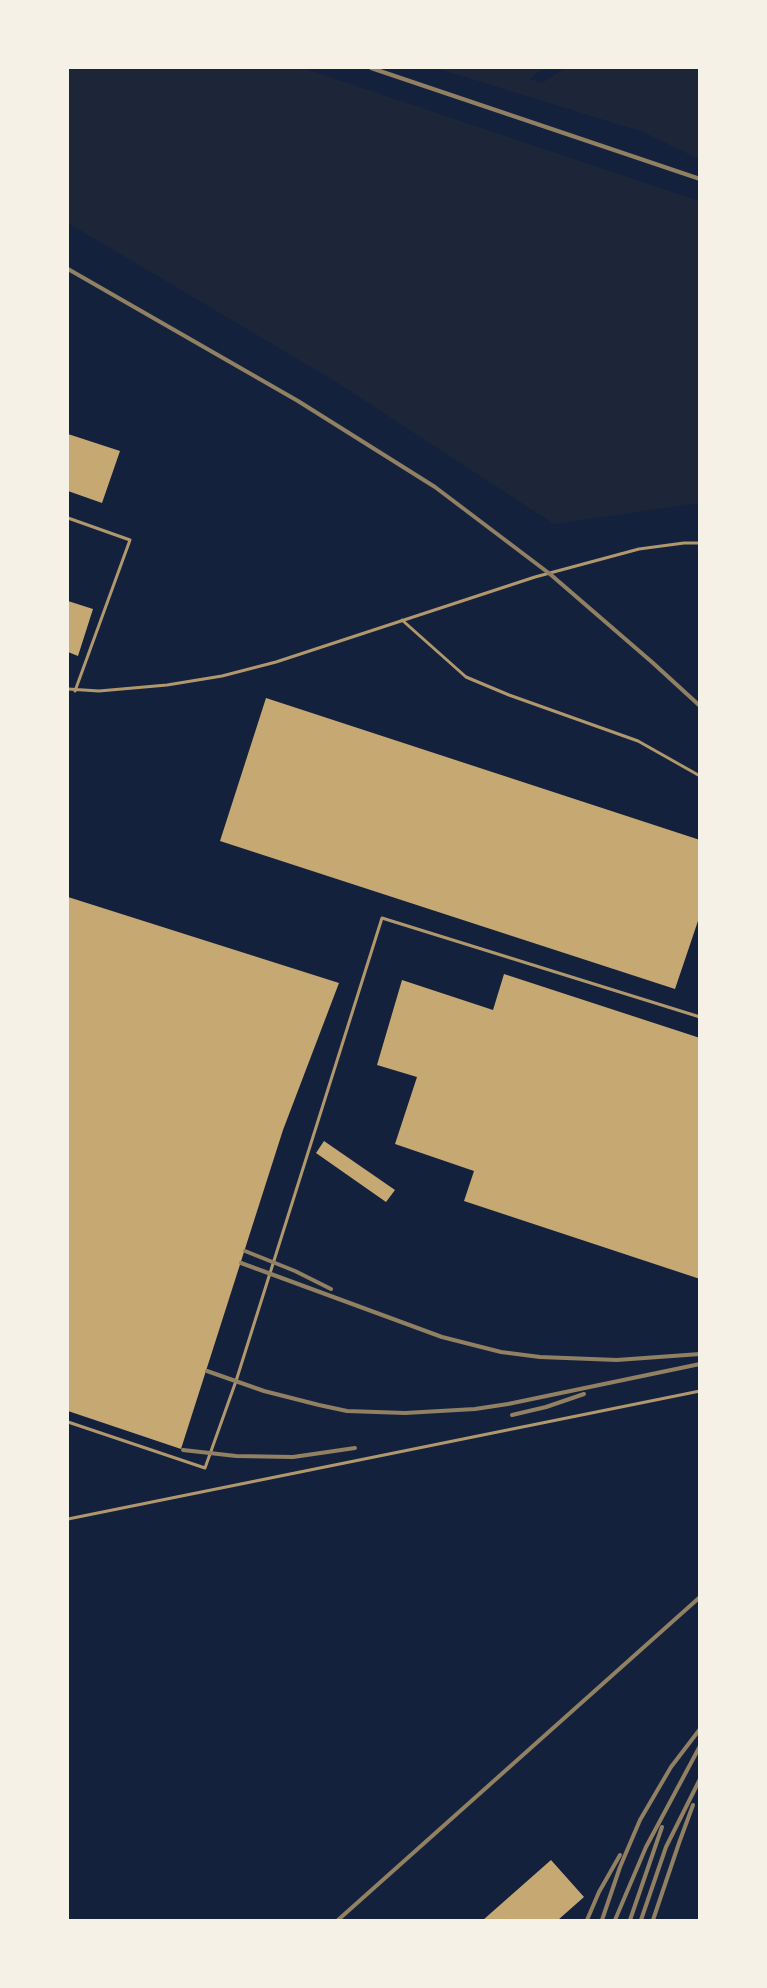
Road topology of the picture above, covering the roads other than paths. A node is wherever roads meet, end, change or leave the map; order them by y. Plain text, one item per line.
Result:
1 (68, 518) edge
2 (700, 543) edge
3 (402, 620) junction
4 (68, 689) edge
5 (75, 690) junction
6 (700, 776) edge
7 (700, 1017) edge
8 (700, 1391) edge
9 (68, 1422) edge
10 (68, 1520) edge

1 - 5 lane
2 - 3 lane
3 - 5 lane
3 - 6 lane
4 - 5 lane
7 - 9 lane
8 - 10 lane

